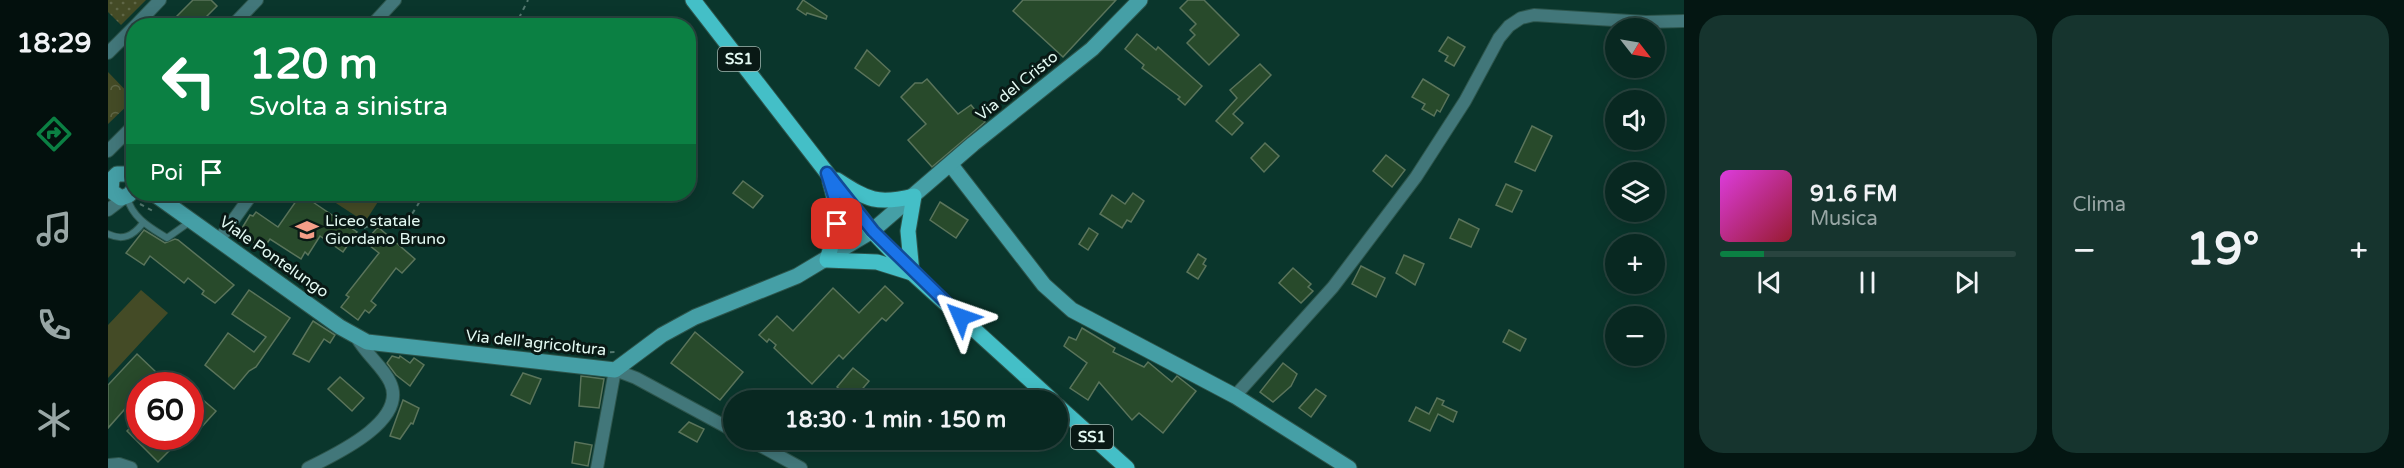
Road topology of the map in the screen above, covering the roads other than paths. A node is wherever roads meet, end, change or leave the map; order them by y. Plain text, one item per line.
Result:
1 (160, 0) edge
2 (395, 0) edge
3 (693, 0) edge
4 (1140, 0) edge
5 (248, 3) edge
6 (142, 18) edge
7 (238, 18) edge
8 (378, 18) edge
9 (1684, 21) edge
10 (126, 34) edge
11 (108, 53) edge
12 (126, 133) edge
13 (108, 151) edge
14 (108, 165) edge
15 (951, 165) junction
16 (827, 173) junction
17 (126, 182) edge
18 (126, 182) edge
19 (109, 183) edge
20 (126, 190) edge
21 (914, 196) junction
22 (130, 201) edge
23 (159, 201) edge
24 (163, 201) edge
25 (247, 201) edge
26 (170, 207) junction
27 (108, 210) edge
28 (191, 221) junction
29 (143, 223) junction
30 (873, 231) junction
31 (108, 234) edge
32 (219, 240) junction
33 (827, 260) junction
34 (912, 273) junction
35 (357, 338) junction
36 (615, 370) junction
37 (1041, 390) edge
38 (1235, 396) junction
39 (1068, 415) edge
40 (723, 425) edge
41 (768, 450) edge
42 (108, 465) edge
43 (131, 468) edge
44 (308, 468) edge
45 (597, 468) edge
46 (801, 468) edge
47 (1126, 468) edge
48 (1349, 468) edge

1 - 6 street
2 - 8 street
3 - 16 main road, SS1
4 - 15 street, Via del Cristo
5 - 7 street
9 - 38 street
10 - 11 street
12 - 13 street
14 - 17 street, Viale Pontelungo
15 - 21 street, Via del Cristo
15 - 38 street
16 - 21 main road
16 - 30 main road, SS1
16 - 33 main road
18 - 19 street
20 - 27 street
21 - 30 street, Via del Cristo
21 - 34 main road
22 - 29 lane
23 - 26 street, Viale Pontelungo
24 - 26 street, Viale Pontelungo
25 - 32 street
26 - 28 street, Viale Pontelungo
28 - 29 lane
28 - 32 street, Viale Pontelungo
29 - 31 lane
30 - 33 street, Via del Cristo
30 - 34 main road, SS1
32 - 35 street, Viale Pontelungo
33 - 34 main road
33 - 36 street, Via del Cristo
34 - 37 main road, SS1
35 - 36 street, Via dell'agricoltura
35 - 44 street
36 - 40 street, Via dell'agricoltura
36 - 45 street
38 - 48 street
39 - 47 main road, SS1
41 - 46 street
42 - 43 street

